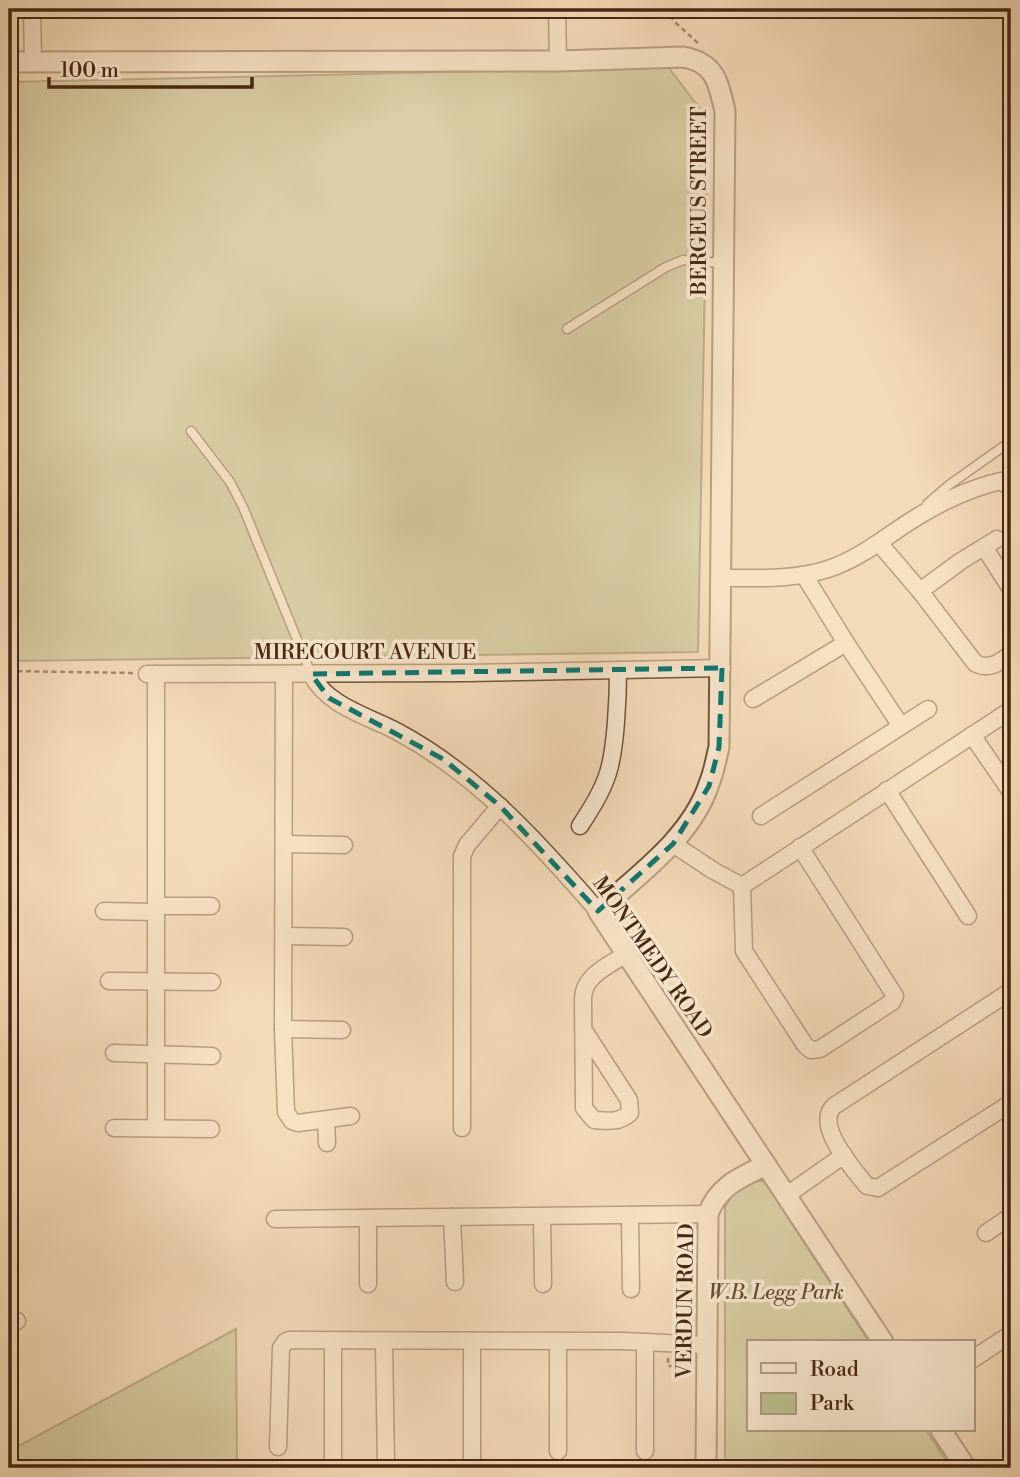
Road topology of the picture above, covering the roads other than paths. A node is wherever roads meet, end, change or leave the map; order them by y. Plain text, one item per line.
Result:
1 (32, 9) edge
2 (557, 9) edge
3 (558, 61) junction
4 (9, 62) edge
5 (33, 63) junction
6 (722, 263) junction
7 (567, 329) dead end
8 (191, 431) dead end
9 (1011, 441) edge
10 (1011, 488) edge
11 (897, 530) junction
12 (879, 543) junction
13 (804, 575) junction
14 (721, 578) junction
15 (1011, 589) edge
16 (920, 591) junction
17 (846, 643) junction
18 (1011, 654) edge
19 (722, 668) junction
20 (618, 670) junction
21 (311, 674) junction
22 (285, 675) junction
23 (753, 699) dead end
24 (928, 709) dead end
25 (1011, 710) edge
26 (901, 726) junction
27 (972, 735) junction
28 (887, 790) junction
29 (1011, 792) edge
30 (500, 806) junction
31 (761, 816) dead end
32 (580, 826) dead end
33 (284, 844) junction
34 (673, 844) junction
35 (344, 845) dead end
36 (800, 847) junction
37 (742, 886) junction
38 (211, 906) dead end
39 (156, 909) junction
40 (104, 911) dead end
41 (598, 911) junction
42 (968, 916) dead end
43 (285, 936) junction
44 (344, 937) dead end
45 (628, 953) junction
46 (109, 981) dead end
47 (156, 981) junction
48 (212, 982) dead end
49 (1011, 991) edge
50 (284, 1029) junction
51 (583, 1029) junction
52 (342, 1030) dead end
53 (114, 1053) dead end
54 (156, 1054) junction
55 (212, 1056) dead end
56 (1011, 1103) edge
57 (351, 1116) dead end
58 (326, 1120) junction
59 (114, 1128) dead end
60 (156, 1128) junction
61 (462, 1128) dead end
62 (211, 1129) dead end
63 (327, 1143) dead end
64 (844, 1154) junction
65 (766, 1165) junction
66 (787, 1195) junction
67 (708, 1214) junction
68 (630, 1215) junction
69 (542, 1216) junction
70 (1011, 1216) edge
71 (452, 1217) junction
72 (368, 1218) junction
73 (275, 1219) dead end
74 (986, 1233) dead end
75 (455, 1282) dead end
76 (368, 1284) dead end
77 (543, 1284) dead end
78 (631, 1289) dead end
79 (1011, 1334) edge
80 (882, 1340) edge
81 (334, 1344) junction
82 (472, 1344) junction
83 (558, 1344) junction
84 (384, 1345) junction
85 (645, 1346) junction
86 (706, 1349) junction
87 (974, 1358) edge
88 (942, 1432) edge
89 (278, 1447) dead end
90 (558, 1451) dead end
91 (645, 1451) dead end
92 (333, 1468) edge
93 (386, 1468) edge
94 (472, 1468) edge
95 (706, 1468) edge
96 (967, 1468) edge

1 - 5 street
2 - 3 street
3 - 5 street
3 - 6 street, BERGEUS STREET
4 - 5 street
6 - 7 lane
6 - 14 street, BERGEUS STREET
8 - 21 lane
9 - 11 lane
10 - 11 street
11 - 12 street
12 - 13 street
12 - 16 street
13 - 14 street
13 - 17 street
14 - 19 street, BERGEUS STREET
15 - 16 street
16 - 18 street
17 - 23 street
17 - 26 street
19 - 20 street, MIRECOURT AVENUE
19 - 34 street, BERGEUS STREET
20 - 21 street, MIRECOURT AVENUE
20 - 32 street
21 - 22 street, MIRECOURT AVENUE
21 - 30 street, MONTMEDY ROAD
22 - 33 street
22 - 39 street, MIRECOURT AVENUE
24 - 26 street
25 - 27 street
26 - 31 street
27 - 28 street
27 - 29 street
28 - 36 street
28 - 42 street
30 - 41 street, MONTMEDY ROAD
30 - 61 street
33 - 35 street
33 - 43 street
34 - 37 street
34 - 41 street, BERGEUS STREET
36 - 37 street
36 - 37 street
38 - 39 street
39 - 40 street
39 - 47 street
41 - 45 street, MONTMEDY ROAD
43 - 44 street
43 - 50 street
45 - 51 street
45 - 65 street, MONTMEDY ROAD
46 - 47 street
47 - 48 street
47 - 54 street
49 - 64 street
50 - 52 street
50 - 58 street
51 - 51 street
53 - 54 street
54 - 55 street
54 - 60 street
56 - 64 street
57 - 58 street
58 - 63 street
59 - 60 street
60 - 62 street
64 - 66 street
65 - 66 street, MONTMEDY ROAD
65 - 67 street, VERDUN ROAD
66 - 80 street, MONTMEDY ROAD
67 - 68 street
67 - 86 street, VERDUN ROAD
68 - 69 street
68 - 78 street
69 - 71 street
69 - 77 street
70 - 74 street
71 - 72 street
71 - 75 street
72 - 73 street
72 - 76 street
79 - 87 street
81 - 84 street
81 - 89 street
81 - 92 street
82 - 83 street
82 - 84 street
82 - 94 street
83 - 85 street
83 - 90 street
84 - 93 street
85 - 86 street
85 - 86 street
85 - 91 street
86 - 95 street, VERDUN ROAD
88 - 96 street

